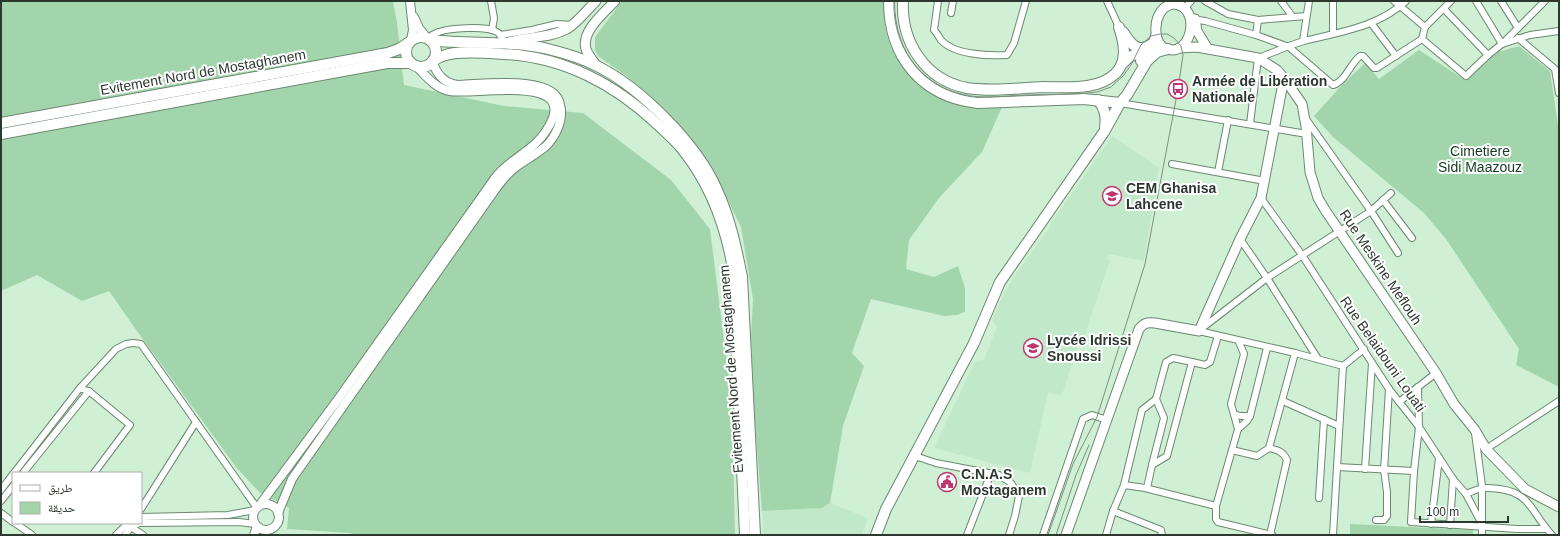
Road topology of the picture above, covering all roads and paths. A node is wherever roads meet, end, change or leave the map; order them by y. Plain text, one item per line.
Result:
1 (410, 1) edge
2 (491, 1) edge
3 (596, 1) edge
4 (615, 1) edge
5 (889, 1) edge
6 (903, 1) edge
7 (938, 1) edge
8 (953, 1) edge
9 (1026, 1) edge
10 (1107, 1) edge
11 (1205, 1) edge
12 (1281, 1) edge
13 (1309, 1) edge
14 (1333, 1) edge
15 (1394, 1) edge
16 (1406, 1) edge
17 (1451, 1) edge
18 (1476, 1) edge
19 (1501, 1) edge
20 (1545, 1) edge
21 (1186, 4) edge
22 (1538, 4) edge
23 (1165, 5) edge
24 (1401, 6) junction
25 (1444, 9) junction
26 (411, 13) junction
27 (951, 13) dead end
28 (1292, 16) junction
29 (1306, 16) junction
30 (1193, 19) junction
31 (1258, 20) junction
32 (1371, 23) junction
33 (573, 24) junction
34 (1119, 27) junction
35 (1425, 27) junction
36 (1518, 28) junction
37 (590, 29) junction
38 (492, 30) junction
39 (1190, 30) junction
40 (1559, 31) edge
41 (1334, 34) junction
42 (1256, 35) junction
43 (1518, 38) junction
44 (429, 39) junction
45 (1422, 39) junction
46 (503, 40) junction
47 (1302, 41) junction
48 (410, 42) junction
49 (1153, 43) junction
50 (1502, 44) junction
51 (1289, 47) junction
52 (1179, 48) junction
53 (1168, 49) junction
54 (1208, 49) junction
55 (1488, 55) junction
56 (1396, 56) junction
57 (1258, 58) junction
58 (432, 62) junction
59 (414, 64) junction
60 (1122, 64) junction
61 (596, 65) junction
62 (1557, 69) edge
63 (1284, 78) junction
64 (1559, 93) edge
65 (1098, 100) junction
66 (1120, 103) junction
67 (1305, 117) junction
68 (1228, 120) junction
69 (1, 123) edge
70 (1250, 124) junction
71 (1275, 128) junction
72 (1104, 132) junction
73 (1, 134) edge
74 (1307, 134) junction
75 (1172, 164) dead end
76 (1218, 172) junction
77 (1265, 181) junction
78 (1391, 193) dead end
79 (1261, 198) junction
80 (1383, 200) junction
81 (1371, 211) junction
82 (1340, 232) junction
83 (1412, 238) dead end
84 (1240, 239) junction
85 (1398, 253) dead end
86 (1302, 255) junction
87 (1267, 278) junction
88 (1199, 331) junction
89 (1218, 336) junction
90 (1240, 342) junction
91 (1267, 348) junction
92 (1364, 349) junction
93 (1295, 353) junction
94 (1318, 359) junction
95 (1192, 362) junction
96 (1372, 363) junction
97 (1343, 366) junction
98 (1436, 373) junction
99 (1418, 387) junction
100 (80, 388) junction
101 (1389, 389) junction
102 (89, 391) junction
103 (1156, 400) junction
104 (1282, 400) junction
105 (1559, 401) edge
106 (1399, 402) junction
107 (1234, 414) junction
108 (1250, 416) junction
109 (1324, 419) junction
110 (1107, 420) junction
111 (196, 422) junction
112 (1339, 426) junction
113 (1419, 427) junction
114 (1238, 429) junction
115 (1475, 430) junction
116 (1269, 448) junction
117 (1486, 449) junction
118 (1232, 450) junction
119 (915, 456) junction
120 (1439, 458) junction
121 (1152, 465) junction
122 (1337, 467) junction
123 (1365, 469) junction
124 (1384, 470) junction
125 (1414, 471) junction
126 (16, 472) edge
127 (24, 472) edge
128 (95, 472) edge
129 (991, 473) junction
130 (12, 476) edge
131 (1453, 479) junction
132 (1124, 485) junction
133 (1482, 486) junction
134 (12, 487) edge
135 (1147, 488) junction
136 (1, 490) edge
137 (1466, 494) junction
138 (1319, 498) dead end
139 (1, 501) edge
140 (1216, 506) junction
141 (142, 507) edge
142 (1559, 507) edge
143 (257, 508) junction
144 (1113, 511) junction
145 (1, 513) edge
146 (278, 513) junction
147 (142, 517) edge
148 (1376, 520) dead end
149 (12, 521) edge
150 (142, 523) edge
151 (17, 524) edge
152 (127, 524) edge
153 (1431, 524) junction
154 (256, 525) junction
155 (1450, 525) junction
156 (1482, 526) junction
157 (1524, 528) junction
158 (1546, 529) junction
159 (270, 532) edge
160 (32, 535) edge
161 (116, 535) edge
162 (125, 535) edge
163 (143, 535) edge
164 (254, 535) edge
165 (745, 535) edge
166 (755, 535) edge
167 (876, 535) edge
168 (967, 535) edge
169 (1009, 535) edge
170 (1043, 535) edge
171 (1066, 535) edge
172 (1106, 535) edge
173 (1162, 535) edge
174 (1271, 535) edge
175 (1333, 535) edge
176 (1482, 535) edge
177 (1524, 535) edge
178 (1552, 535) edge

1 - 26 street
2 - 38 street
3 - 33 main road
4 - 37 main road
5 - 65 main road
6 - 60 main road
7 - 9 street
8 - 27 street
10 - 34 street
11 - 31 street
12 - 28 street
13 - 29 street
14 - 41 street
15 - 24 street
16 - 24 street
17 - 25 street
18 - 50 street
19 - 36 street
20 - 22 street
21 - 23 main road
21 - 30 main road
22 - 36 street
23 - 49 main road
24 - 32 street
24 - 35 street
25 - 35 street
25 - 55 street
26 - 44 street
26 - 48 street
28 - 29 street
28 - 31 street
29 - 47 street
30 - 39 main road
30 - 42 street
30 - 54 main road
31 - 42 street
32 - 41 street
32 - 56 street
33 - 37 main road
33 - 46 main road
34 - 49 main road
34 - 60 main road
35 - 45 street
36 - 50 street
37 - 61 main road
38 - 44 street
38 - 46 street
39 - 52 main road
39 - 54 main road
40 - 43 street
41 - 47 street
42 - 51 street
43 - 50 street
43 - 62 street
44 - 46 main road, Evitement Nord de Mostaghanem
44 - 48 main road
44 - 58 main road
45 - 55 street
45 - 56 street
46 - 61 main road, Evitement Nord de Mostaghanem
47 - 51 street
48 - 59 main road
48 - 69 main road, Evitement Nord de Mostaghanem
49 - 53 main road
49 - 60 main road
49 - 66 main road
50 - 55 street
51 - 56 street
51 - 57 street
52 - 53 main road
52 - 54 main road, Rue Meskine Meflouh
53 - 66 main road
54 - 57 main road, Rue Meskine Meflouh
57 - 63 main road, Rue Meskine Meflouh
57 - 70 street
58 - 59 main road
58 - 146 street
58 - 165 main road, Evitement Nord de Mostaghanem
59 - 73 main road, Evitement Nord de Mostaghanem
59 - 143 street
61 - 166 main road, Evitement Nord de Mostaghanem
62 - 64 street
63 - 67 main road, Rue Meskine Meflouh
63 - 71 main road
65 - 66 main road
65 - 72 main road
66 - 68 street
66 - 72 main road
67 - 74 main road, Rue Meskine Meflouh
67 - 81 street
68 - 70 street
68 - 76 street
70 - 71 street
71 - 74 street
71 - 77 main road
72 - 119 main road
74 - 82 main road, Rue Meskine Meflouh
75 - 76 street
76 - 77 street
77 - 79 main road
78 - 80 street
79 - 84 main road
79 - 86 street, Rue Belaidouni Louati
80 - 81 street
80 - 83 street
81 - 82 street
81 - 85 street
82 - 86 street
82 - 98 main road, Rue Meskine Meflouh
84 - 87 street
84 - 88 main road
86 - 87 street
86 - 92 street, Rue Belaidouni Louati
87 - 88 street
87 - 94 street
88 - 89 street
88 - 110 main road
89 - 90 street
89 - 95 street
90 - 91 street
90 - 107 street
91 - 93 street
91 - 108 street
92 - 96 street, Rue Belaidouni Louati
92 - 97 street
93 - 94 street
93 - 104 street
94 - 97 street
95 - 103 street
95 - 121 street
96 - 101 street, Rue Belaidouni Louati
96 - 123 street
97 - 112 street
98 - 99 street
98 - 115 main road, Rue Meskine Meflouh
99 - 106 street
99 - 113 street
100 - 102 street
100 - 111 street
100 - 126 street
101 - 106 street, Rue Belaidouni Louati
101 - 124 street
102 - 127 street
102 - 128 street
103 - 121 street
103 - 132 street
104 - 109 street
104 - 116 street
105 - 117 street
106 - 113 street, Rue Belaidouni Louati
107 - 108 street
107 - 114 street
108 - 114 street
109 - 112 street
109 - 138 street
110 - 170 street
110 - 171 main road
111 - 141 street
111 - 143 street
112 - 122 street
113 - 120 street, Rue Belaidouni Louati
113 - 125 street
114 - 118 street
115 - 117 main road, Rue Meskine Meflouh
115 - 133 street
116 - 118 street
116 - 174 street
117 - 142 main road, Rue Meskine Meflouh
118 - 140 street
119 - 129 street
119 - 167 main road
120 - 131 street, Rue Belaidouni Louati
120 - 153 street
121 - 135 street
122 - 123 street
122 - 175 street
123 - 124 street
124 - 125 street
124 - 148 street
125 - 153 street
129 - 168 street
129 - 169 street
130 - 136 street
131 - 137 street, Rue Belaidouni Louati
131 - 155 street
132 - 135 street
132 - 144 street
133 - 137 street
133 - 156 street
133 - 158 street
134 - 139 street
135 - 140 street
137 - 156 street, Rue Belaidouni Louati
140 - 174 street
143 - 146 street
143 - 147 street
143 - 154 street
144 - 172 street
144 - 173 street
145 - 149 street
146 - 159 street
150 - 154 street
151 - 160 street
152 - 161 street
152 - 162 street
152 - 163 street
153 - 155 street
154 - 159 street
154 - 164 street
155 - 156 street
156 - 157 street
156 - 176 street
157 - 158 street
157 - 177 street
158 - 178 street

